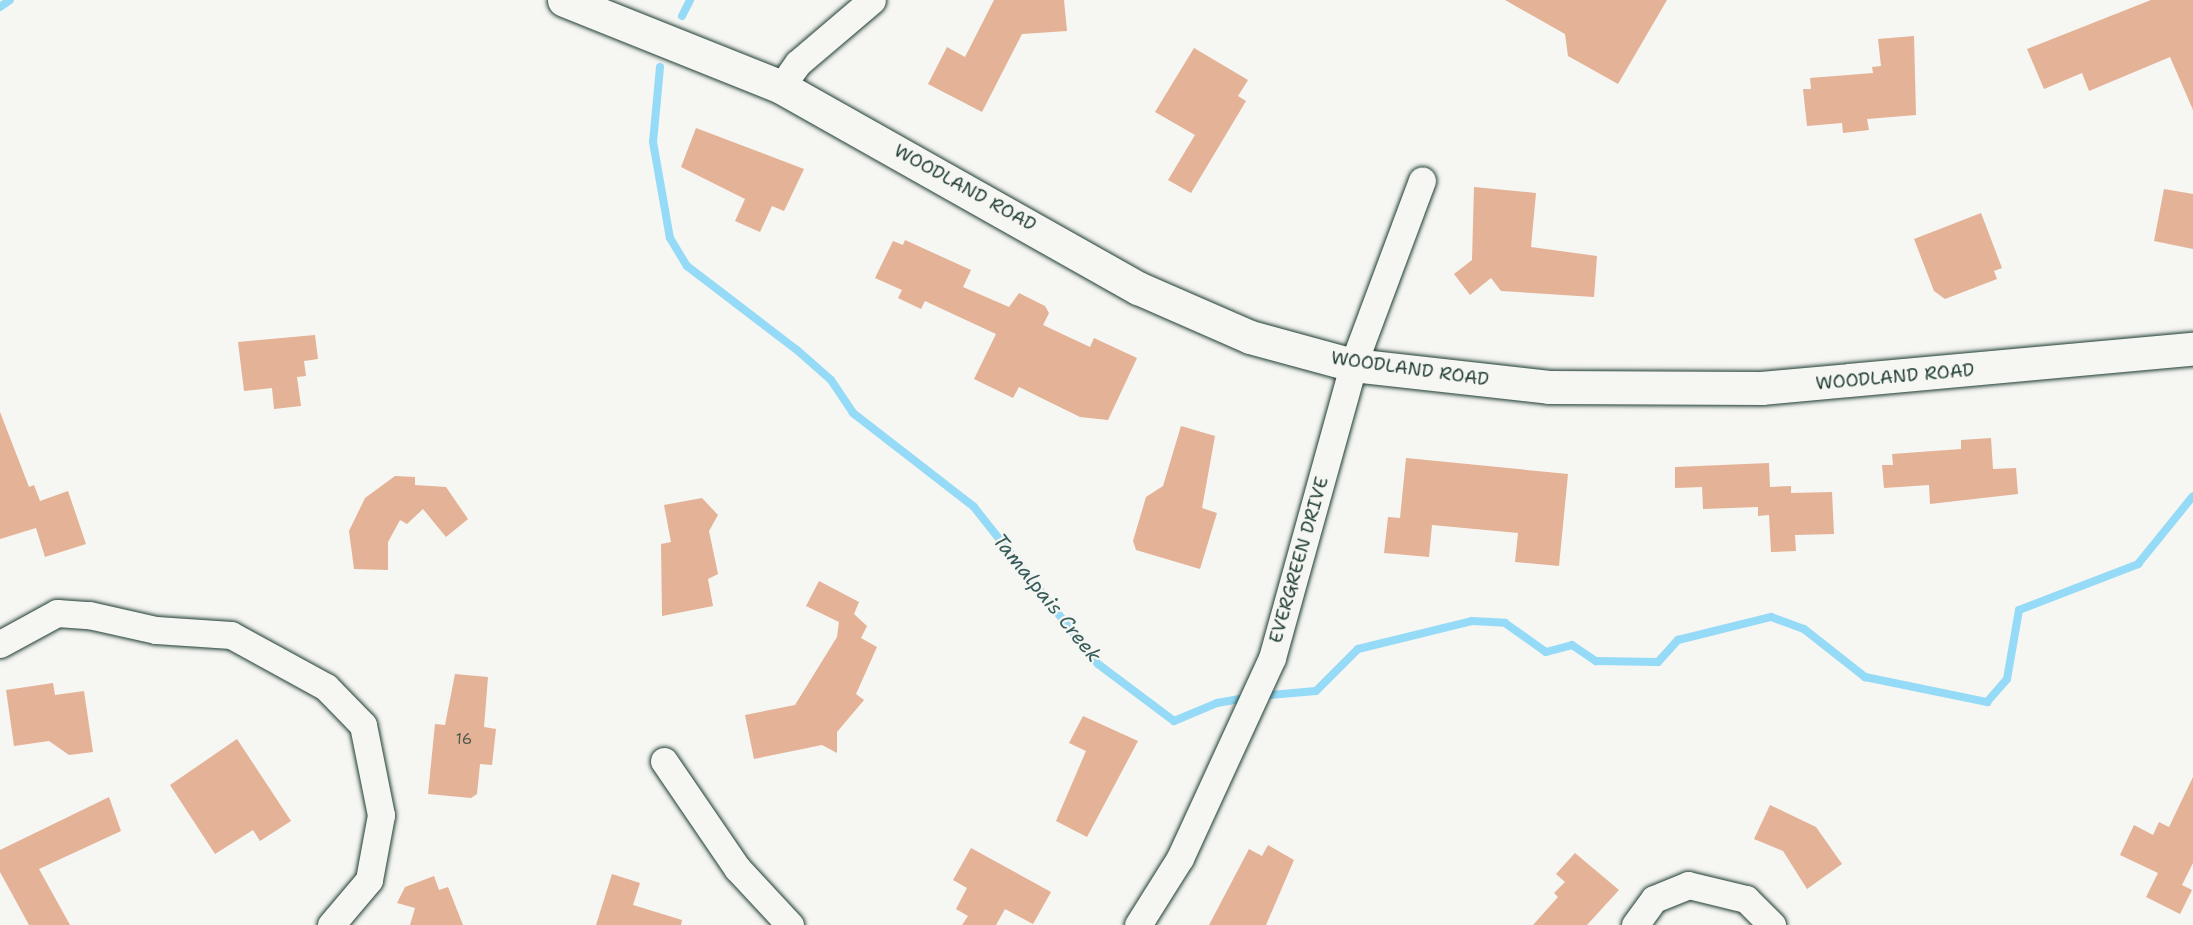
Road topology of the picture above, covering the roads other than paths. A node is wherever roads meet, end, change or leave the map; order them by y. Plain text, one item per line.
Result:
1 (564, 0) edge
2 (872, 0) edge
3 (782, 87) junction
4 (1422, 180) dead end
5 (2193, 349) edge
6 (1353, 365) junction
7 (0, 644) edge
8 (664, 761) dead end
9 (331, 925) edge
10 (790, 925) edge
11 (1138, 925) edge
12 (1635, 925) edge
13 (1772, 925) edge

1 - 3 street, WOODLAND ROAD
2 - 3 street
3 - 6 street, WOODLAND ROAD
4 - 6 street, EVERGREEN DRIVE
5 - 6 street, WOODLAND ROAD
6 - 11 street, EVERGREEN DRIVE
7 - 9 street
8 - 10 street
12 - 13 street

